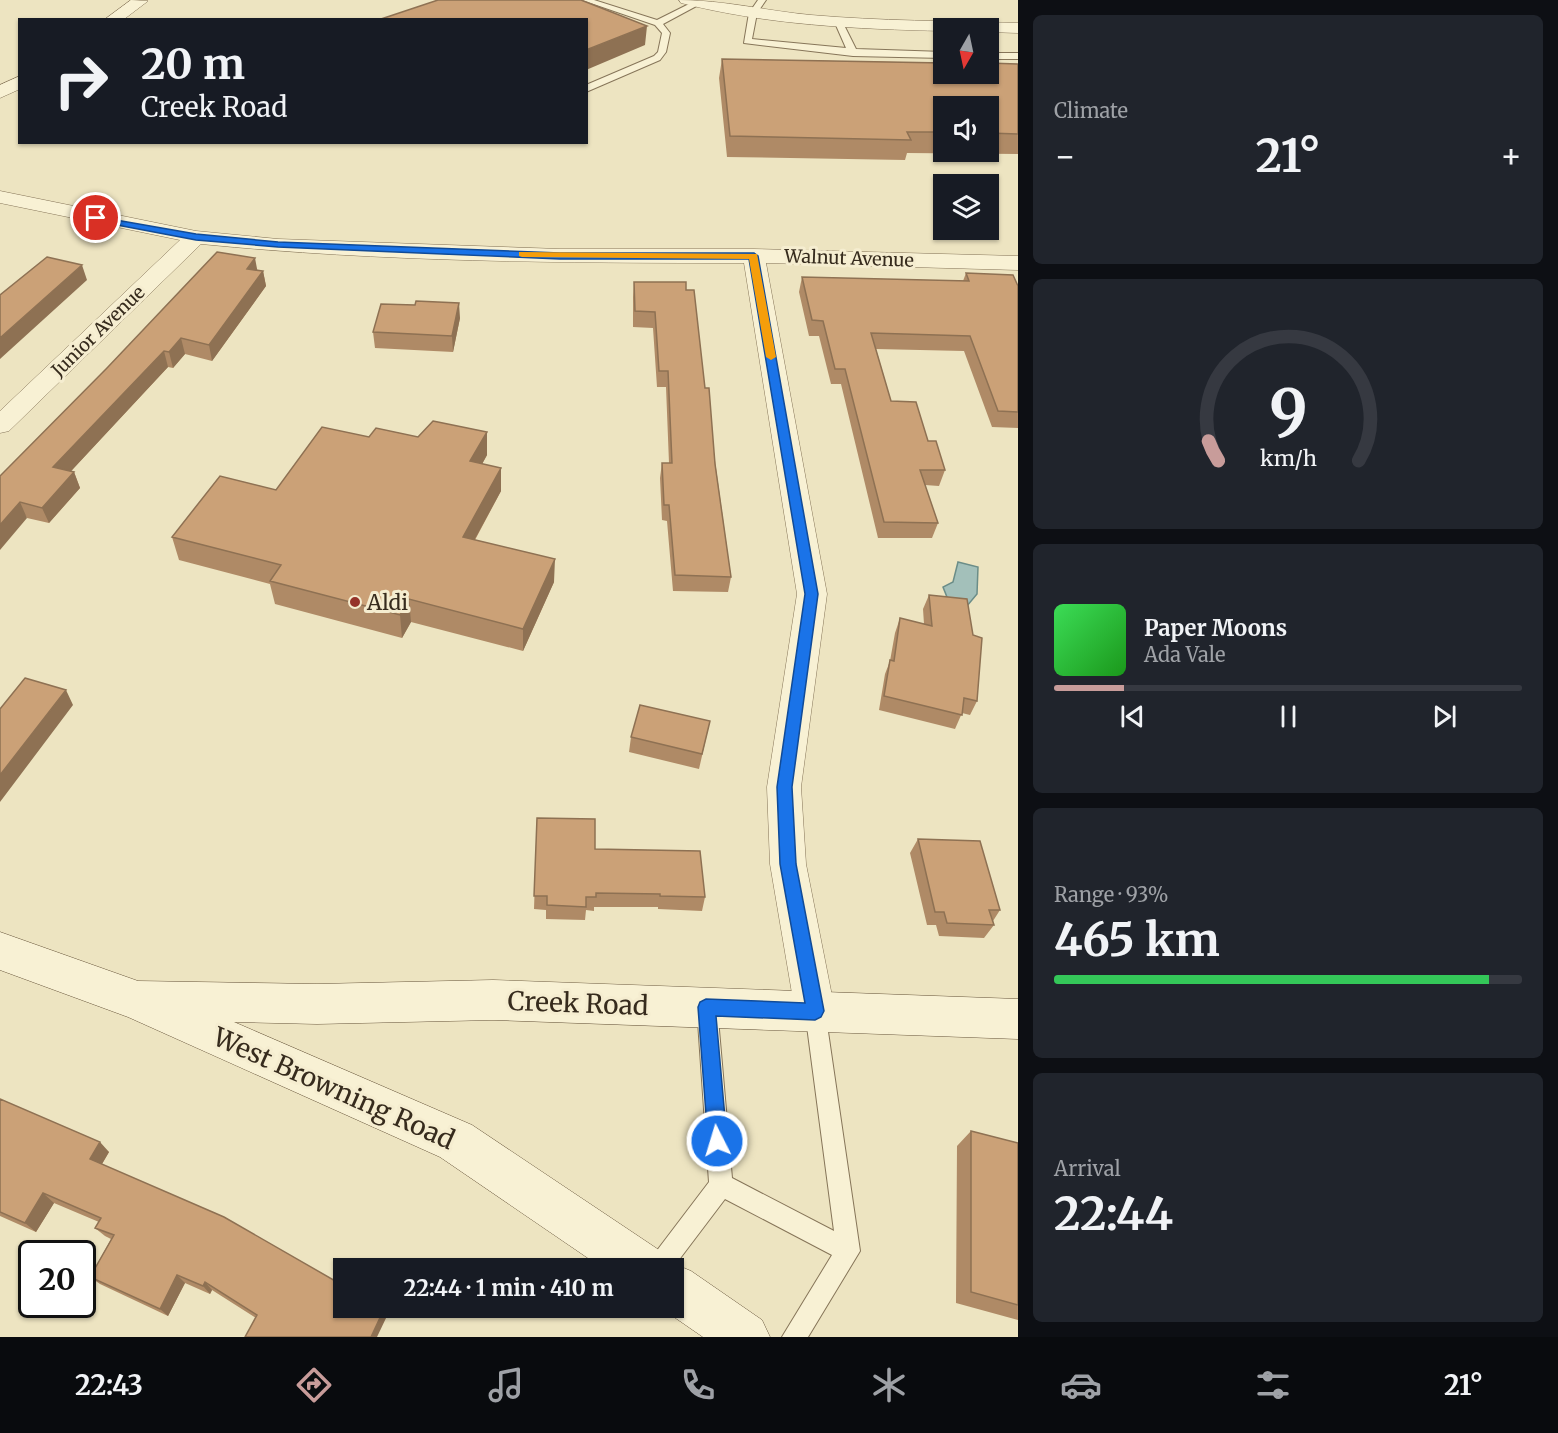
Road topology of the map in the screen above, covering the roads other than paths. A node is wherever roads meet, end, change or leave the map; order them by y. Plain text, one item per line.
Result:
1 (586, 0) edge
2 (140, 1) edge
3 (692, 1) edge
4 (757, 7) edge
5 (115, 18) edge
6 (658, 23) junction
7 (839, 23) junction
8 (1018, 28) edge
9 (853, 53) junction
10 (933, 55) edge
11 (999, 56) edge
12 (1018, 56) edge
13 (18, 82) edge
14 (588, 88) edge
15 (0, 93) edge
16 (0, 197) edge
17 (196, 237) junction
18 (754, 256) junction
19 (1018, 263) edge
20 (0, 425) edge
21 (0, 951) edge
22 (138, 1001) junction
23 (706, 1007) junction
24 (815, 1011) junction
25 (1018, 1019) edge
26 (721, 1185) junction
27 (848, 1251) junction
28 (629, 1258) edge
29 (665, 1258) edge
30 (684, 1295) edge
31 (745, 1337) edge
32 (794, 1337) edge

1 - 6 lane
2 - 5 street
3 - 4 street
3 - 6 lane
4 - 7 street
4 - 9 lane
6 - 14 lane
7 - 8 street
7 - 9 lane
9 - 10 lane
11 - 12 lane
13 - 15 street
16 - 17 street, Walnut Avenue
17 - 18 street, Walnut Avenue
17 - 20 street, Junior Avenue
18 - 19 street, Walnut Avenue
18 - 24 street
21 - 22 main road, West Browning Road
22 - 23 main road, Creek Road
22 - 28 main road, West Browning Road
23 - 24 main road, Creek Road
23 - 26 lane
24 - 25 main road, Creek Road
24 - 27 lane
26 - 27 lane
26 - 29 lane
27 - 32 lane
30 - 31 main road

